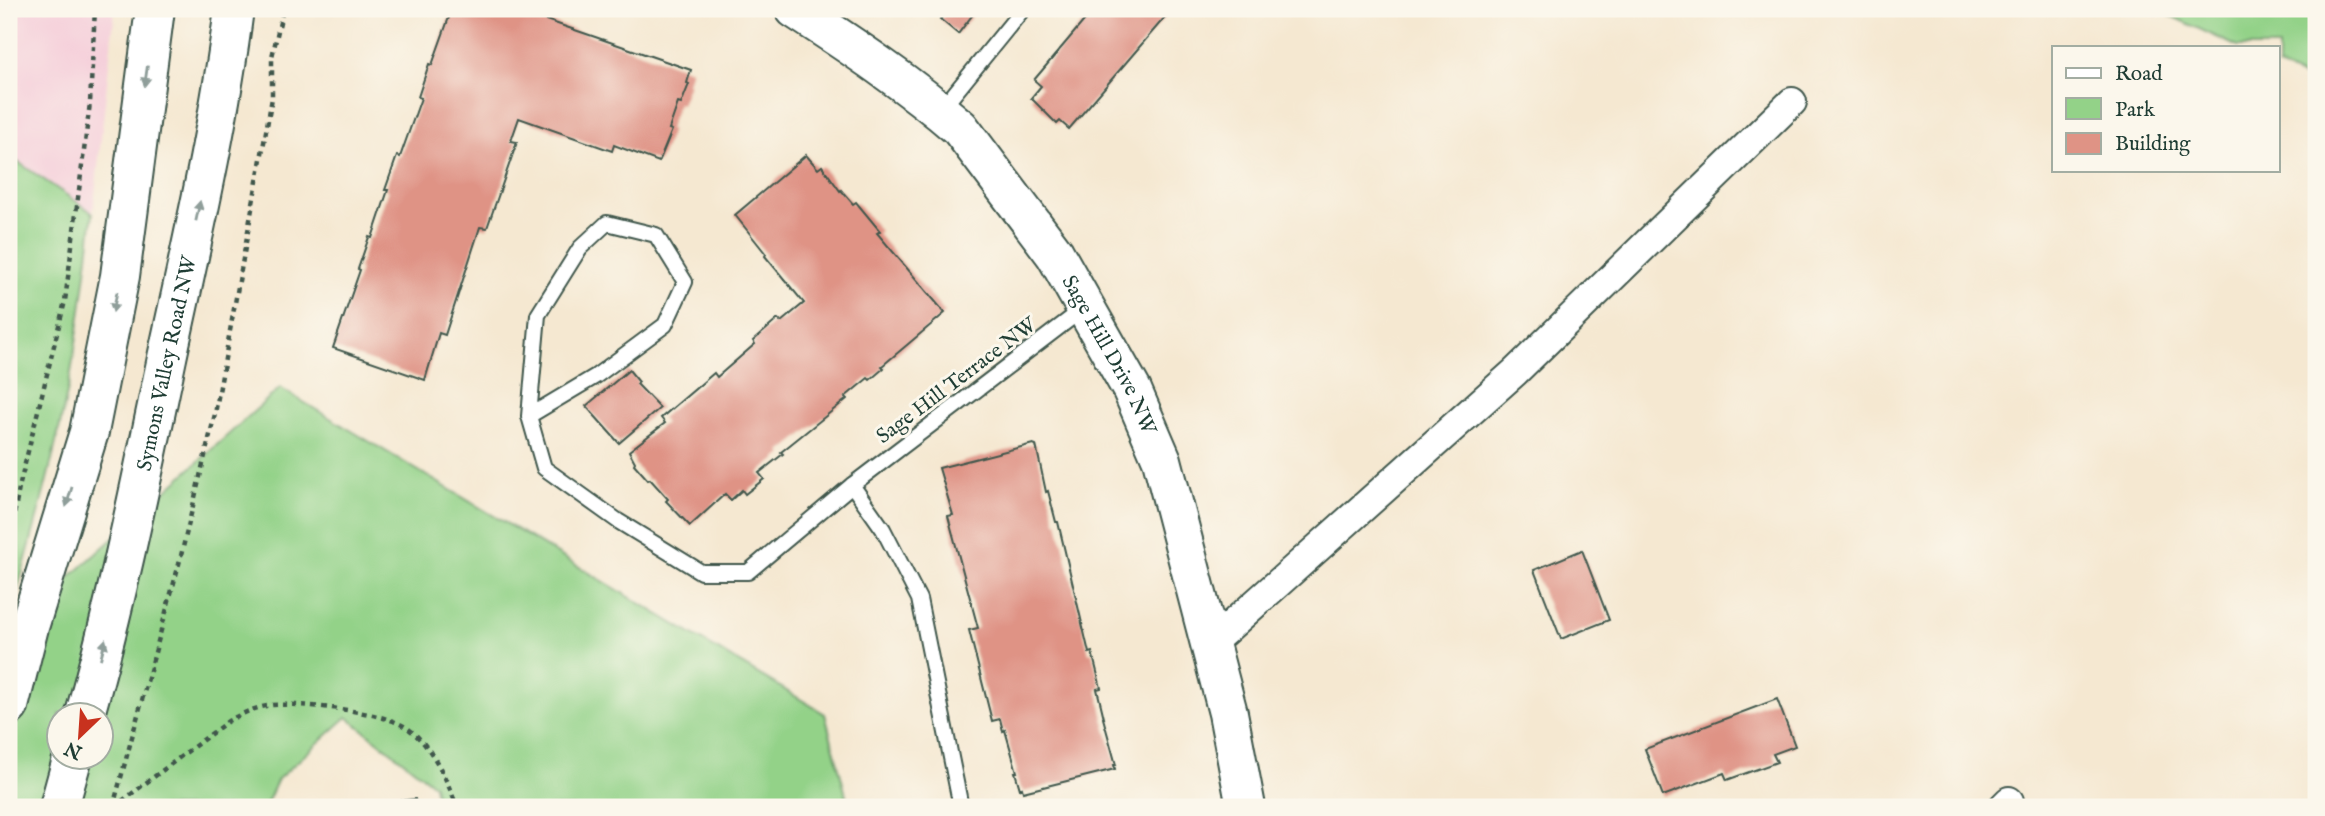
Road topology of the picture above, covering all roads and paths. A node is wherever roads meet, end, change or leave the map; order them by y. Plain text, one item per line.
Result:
1 (95, 9) edge
2 (156, 9) edge
3 (234, 9) edge
4 (257, 9) edge
5 (283, 9) edge
6 (795, 9) edge
7 (1023, 9) edge
8 (225, 80) junction
9 (1791, 102) dead end
10 (940, 111) junction
11 (1085, 308) junction
12 (529, 416) junction
13 (852, 485) junction
14 (9, 543) edge
15 (1210, 644) junction
16 (89, 700) edge
17 (9, 706) edge
18 (69, 770) edge
19 (59, 807) edge
20 (114, 807) edge
21 (457, 807) edge
22 (961, 807) edge
23 (1246, 807) edge

1 - 14 path
2 -> 17 main road
3 - 8 main road, Symons Valley Road NW
4 - 8 main road
5 - 20 path
6 - 10 main road, Sage Hill Drive NW
7 - 10 lane
16 -> 8 main road, Symons Valley Road NW
9 - 15 street
10 - 11 main road, Sage Hill Drive NW
11 - 13 lane, Sage Hill Terrace NW
11 - 15 main road, Sage Hill Drive NW
12 - 12 lane, Sage Hill Terrace NW
12 - 13 lane, Sage Hill Terrace NW
13 - 22 lane
15 - 23 main road, Sage Hill Drive NW
18 - 19 main road
20 - 21 path

